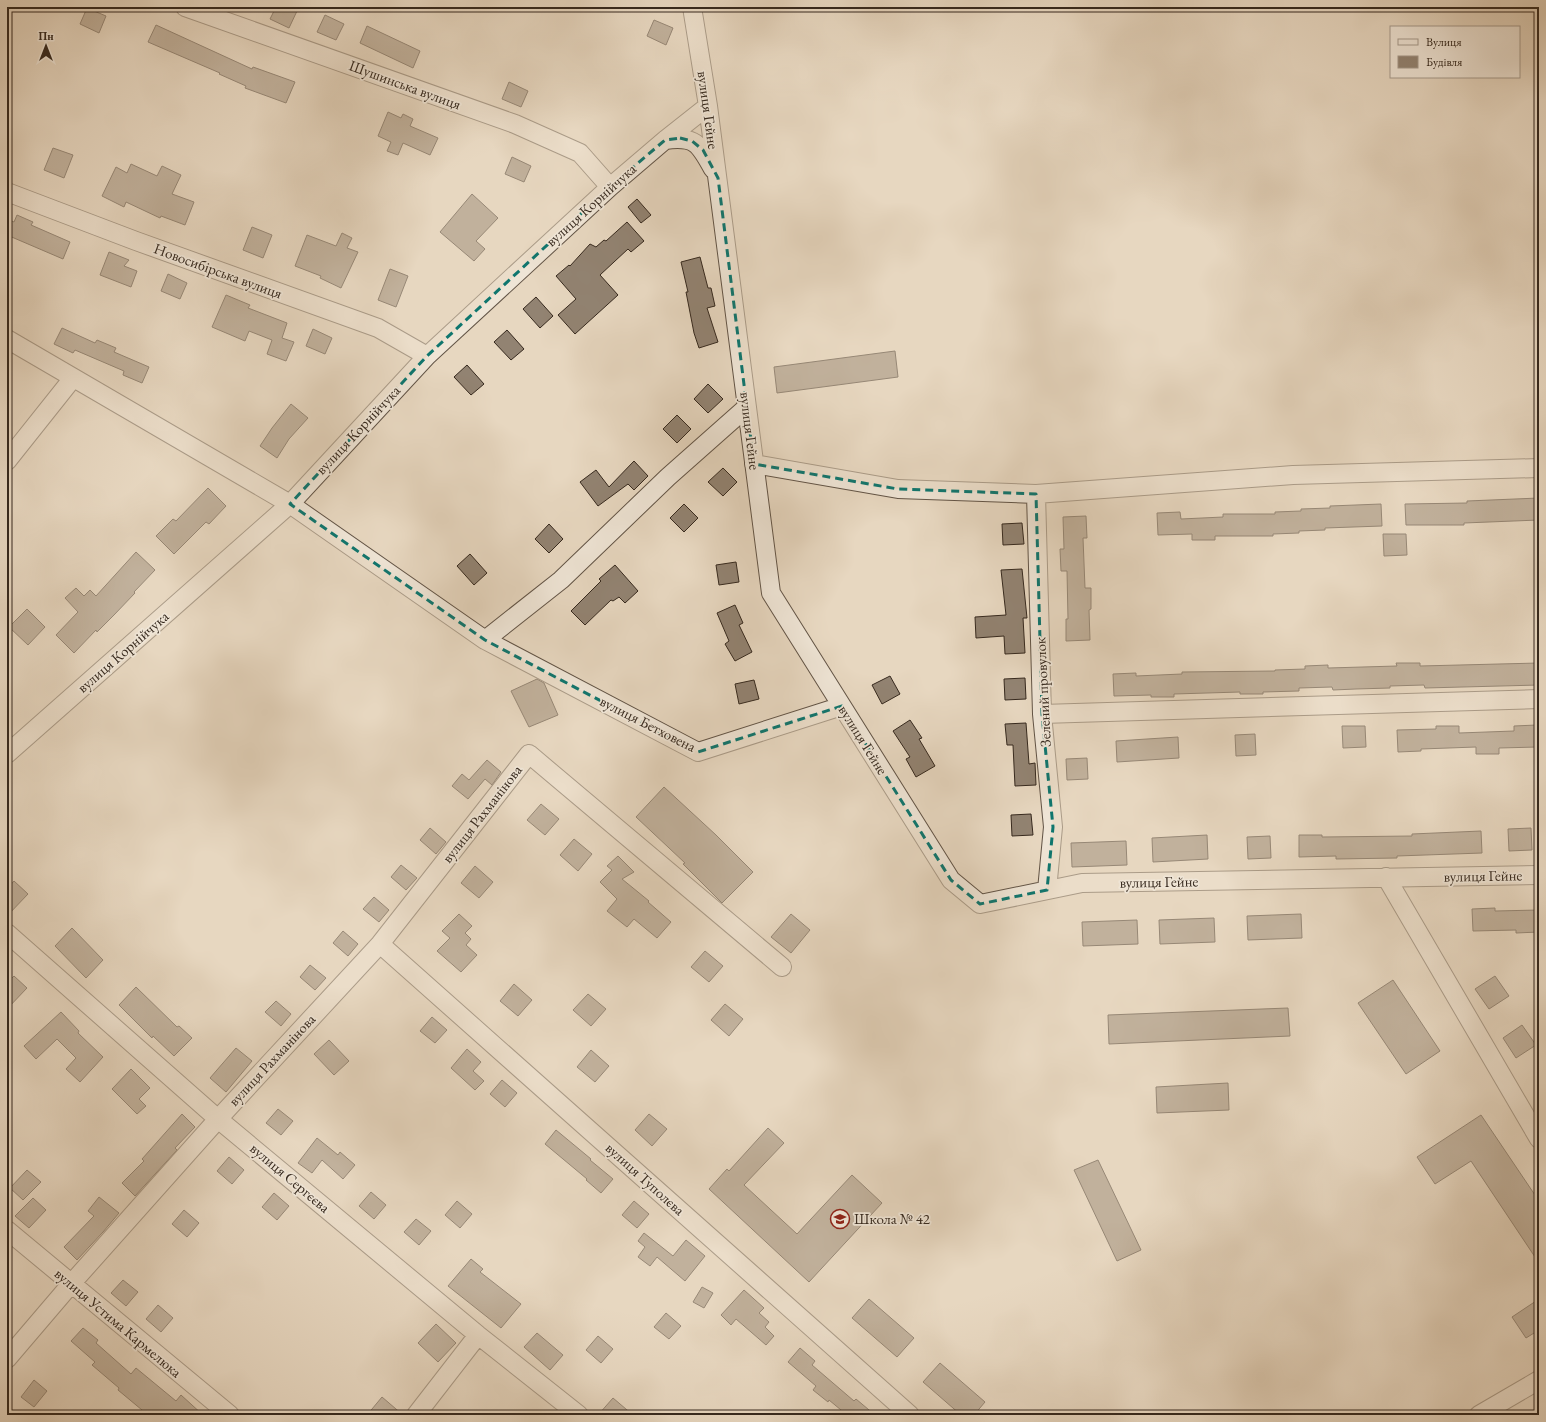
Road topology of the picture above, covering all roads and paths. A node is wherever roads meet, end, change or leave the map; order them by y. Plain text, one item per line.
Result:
1 (185, 7) edge
2 (692, 7) edge
3 (708, 106) junction
4 (665, 140) junction
5 (718, 178) junction
6 (610, 187) junction
7 (7, 192) edge
8 (7, 339) edge
9 (426, 356) junction
10 (73, 378) junction
11 (747, 407) junction
12 (7, 461) edge
13 (754, 464) junction
14 (1539, 468) edge
15 (1036, 494) junction
16 (290, 504) junction
17 (485, 640) junction
18 (1539, 699) edge
19 (842, 706) junction
20 (1042, 714) junction
21 (7, 754) edge
22 (1539, 875) edge
23 (1386, 877) junction
24 (1047, 890) junction
25 (7, 933) edge
26 (380, 944) junction
27 (782, 967) dead end
28 (218, 1119) junction
29 (1539, 1139) edge
30 (7, 1230) edge
31 (71, 1284) junction
32 (478, 1335) junction
33 (7, 1359) edge
34 (1538, 1383) edge
35 (230, 1415) edge
36 (416, 1415) edge
37 (579, 1415) edge
38 (910, 1415) edge
39 (1479, 1415) edge

1 - 6 street, Шушинська вулиця
2 - 3 street, вулиця Гейне
3 - 4 street, вулиця Корнійчука
3 - 5 street, вулиця Гейне
4 - 5 street
4 - 6 street, вулиця Корнійчука
5 - 11 street, вулиця Гейне
6 - 9 street, вулиця Корнійчука
7 - 9 street, Новосибірська вулиця
8 - 10 street, вулиця Бетховена
9 - 16 street, вулиця Корнійчука
10 - 12 street
10 - 16 street, вулиця Бетховена
11 - 13 street, вулиця Гейне
11 - 17 street
13 - 15 street
13 - 19 street, вулиця Гейне
14 - 15 street
15 - 20 street, Зелений провулок
16 - 17 street, вулиця Бетховена
16 - 21 street, вулиця Корнійчука
17 - 19 street, вулиця Бетховена
18 - 20 street
19 - 24 street, вулиця Гейне
20 - 24 street, Зелений провулок
22 - 23 street, вулиця Гейне
23 - 24 street, вулиця Гейне
23 - 29 street
25 - 28 street, вулиця Сергєєва
26 - 27 street, вулиця Рахманінова
26 - 28 street, вулиця Рахманінова
26 - 38 street, вулиця Туполєва
28 - 31 street, вулиця Рахманінова
28 - 32 street, вулиця Сергєєва
30 - 31 street, вулиця Устима Кармелюка
31 - 33 street, вулиця Рахманінова
31 - 35 street, вулиця Устима Кармелюка
32 - 36 street
32 - 37 street, вулиця Сергєєва
34 - 39 street

